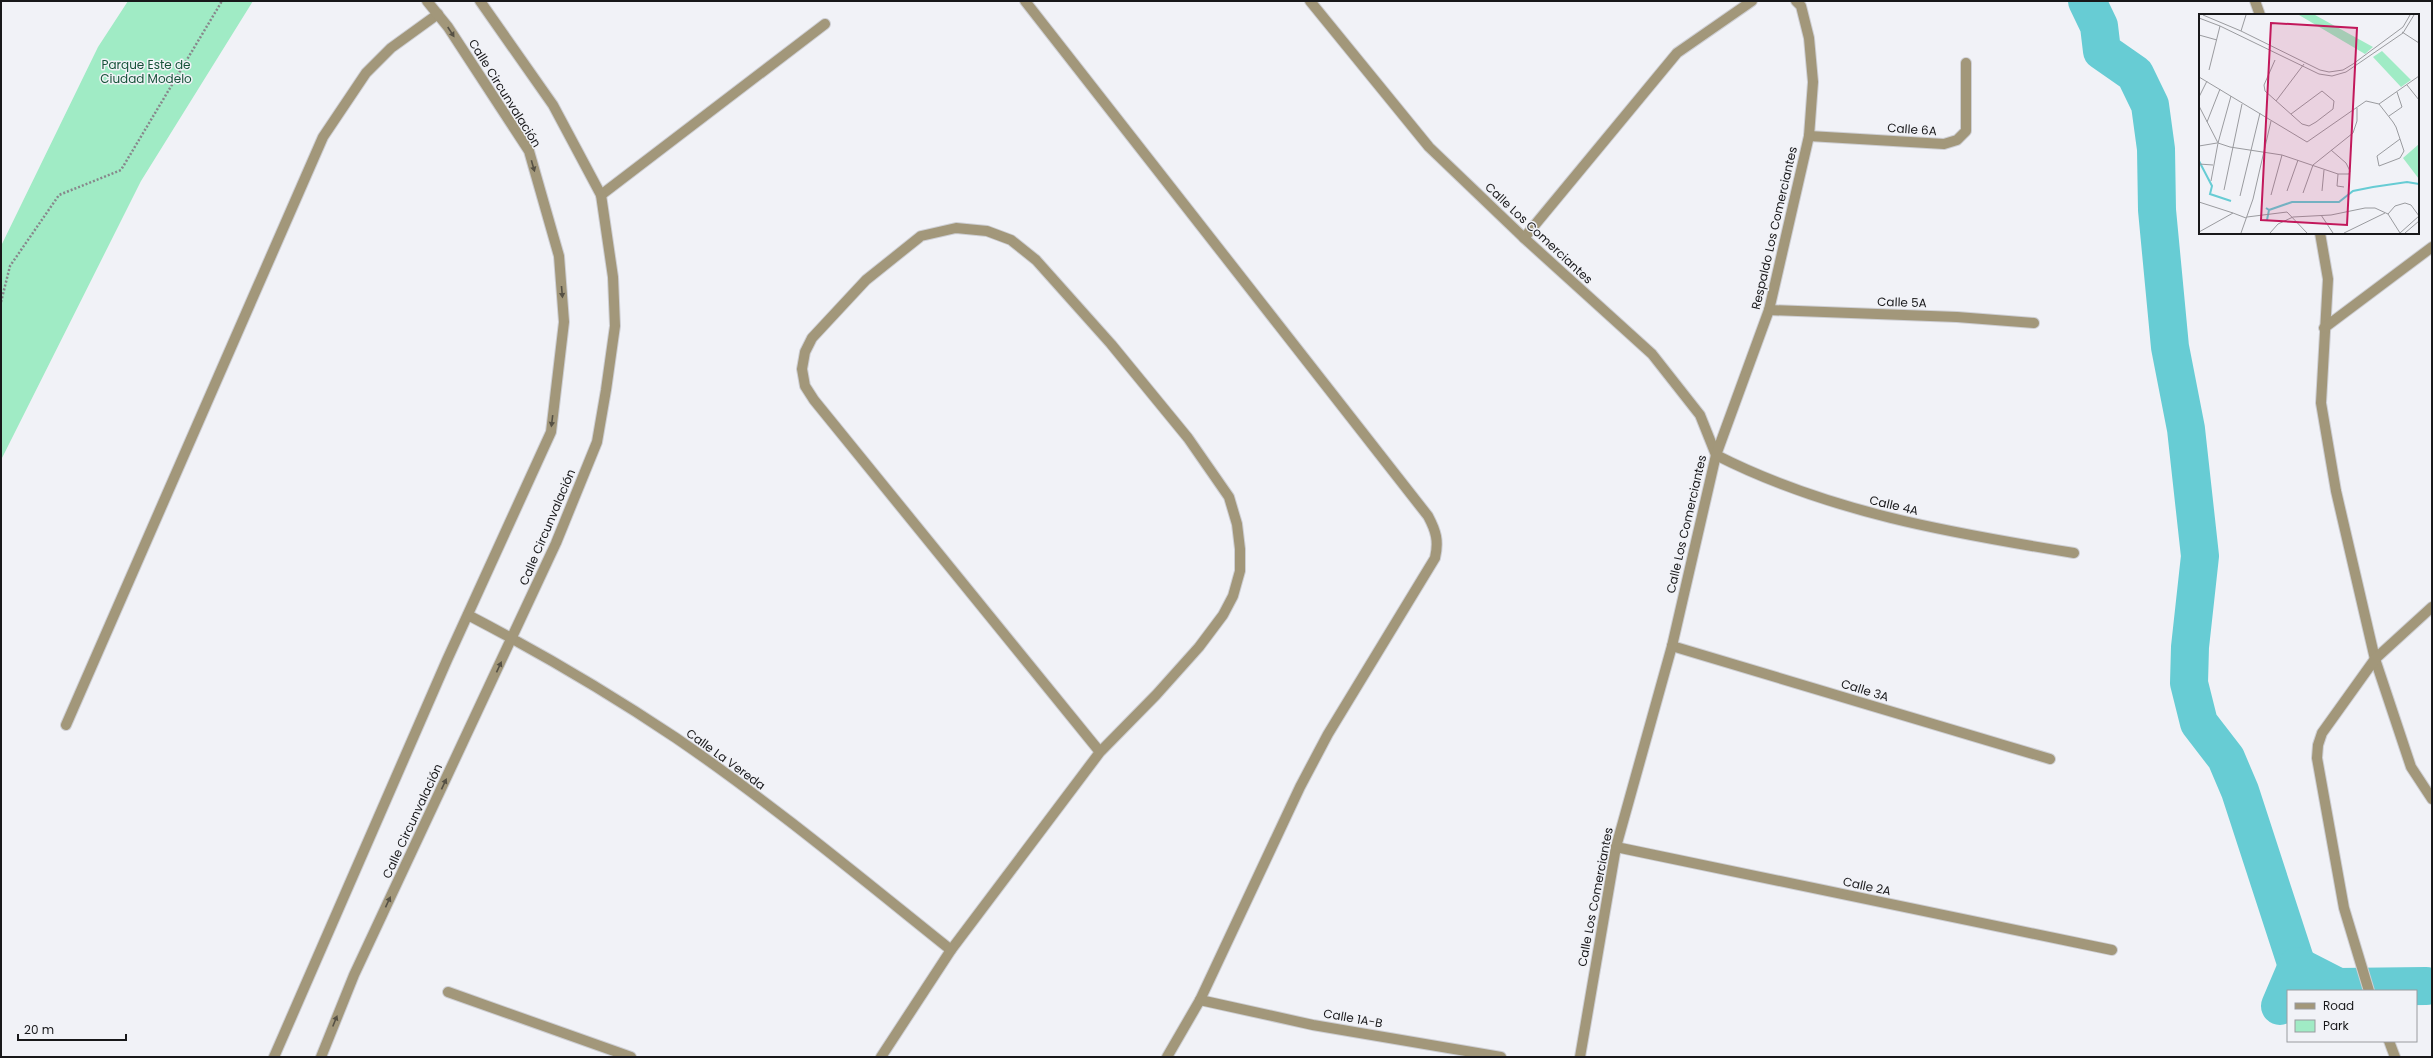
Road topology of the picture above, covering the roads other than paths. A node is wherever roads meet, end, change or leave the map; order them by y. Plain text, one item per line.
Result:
1 (427, 1) edge
2 (480, 1) edge
3 (1025, 1) edge
4 (1310, 1) edge
5 (1752, 1) edge
6 (1796, 1) edge
7 (2255, 1) edge
8 (438, 14) junction
9 (2260, 14) edge
10 (824, 24) dead end
11 (1966, 63) dead end
12 (1809, 136) junction
13 (601, 195) junction
14 (2320, 234) edge
15 (1524, 238) junction
16 (2432, 248) edge
17 (1769, 310) junction
18 (2034, 323) dead end
19 (2324, 328) junction
20 (1716, 455) junction
21 (2074, 553) dead end
22 (2432, 607) edge
23 (468, 615) junction
24 (512, 638) junction
25 (1672, 646) junction
26 (2375, 659) junction
27 (66, 725) dead end
28 (1100, 752) junction
29 (2050, 759) dead end
30 (2432, 799) edge
31 (1616, 847) junction
32 (951, 950) junction
33 (2112, 950) dead end
34 (2369, 990) edge
35 (448, 992) dead end
36 (1200, 1000) junction
37 (2389, 1042) edge
38 (274, 1057) edge
39 (321, 1057) edge
40 (631, 1057) edge
41 (880, 1057) edge
42 (1167, 1057) edge
43 (1501, 1057) edge
44 (1580, 1057) edge
45 (2395, 1057) edge

1 - 8 street, Calle Circunvalación
2 - 13 street, Calle Circunvalación
3 - 36 street
4 - 15 street, Calle Los Comerciantes
5 - 15 street
6 - 12 street, Respaldo Los Comerciantes
7 - 9 street
8 -> 23 street, Calle Circunvalación
8 - 27 street
10 - 13 street
11 - 12 street, Calle 6A
12 - 17 street, Respaldo Los Comerciantes
13 - 24 street, Calle Circunvalación
14 - 19 street
15 - 20 street, Calle Los Comerciantes
16 - 19 street
17 - 18 street, Calle 5A
17 - 20 street, Respaldo Los Comerciantes
19 - 26 street
20 - 21 street, Calle 4A
20 - 25 street, Calle Los Comerciantes
22 - 26 street
23 - 24 street, Calle La Vereda
23 - 38 street, Calle Circunvalación
24 - 32 street, Calle La Vereda
39 -> 24 street, Calle Circunvalación
25 - 29 street, Calle 3A
25 - 31 street, Calle Los Comerciantes
26 - 30 street
26 - 34 street
28 - 28 street
28 - 32 street
31 - 33 street, Calle 2A
31 - 44 street, Calle Los Comerciantes
32 - 41 street
35 - 40 street
36 - 42 street
36 - 43 street, Calle 1A-B
37 - 45 street

